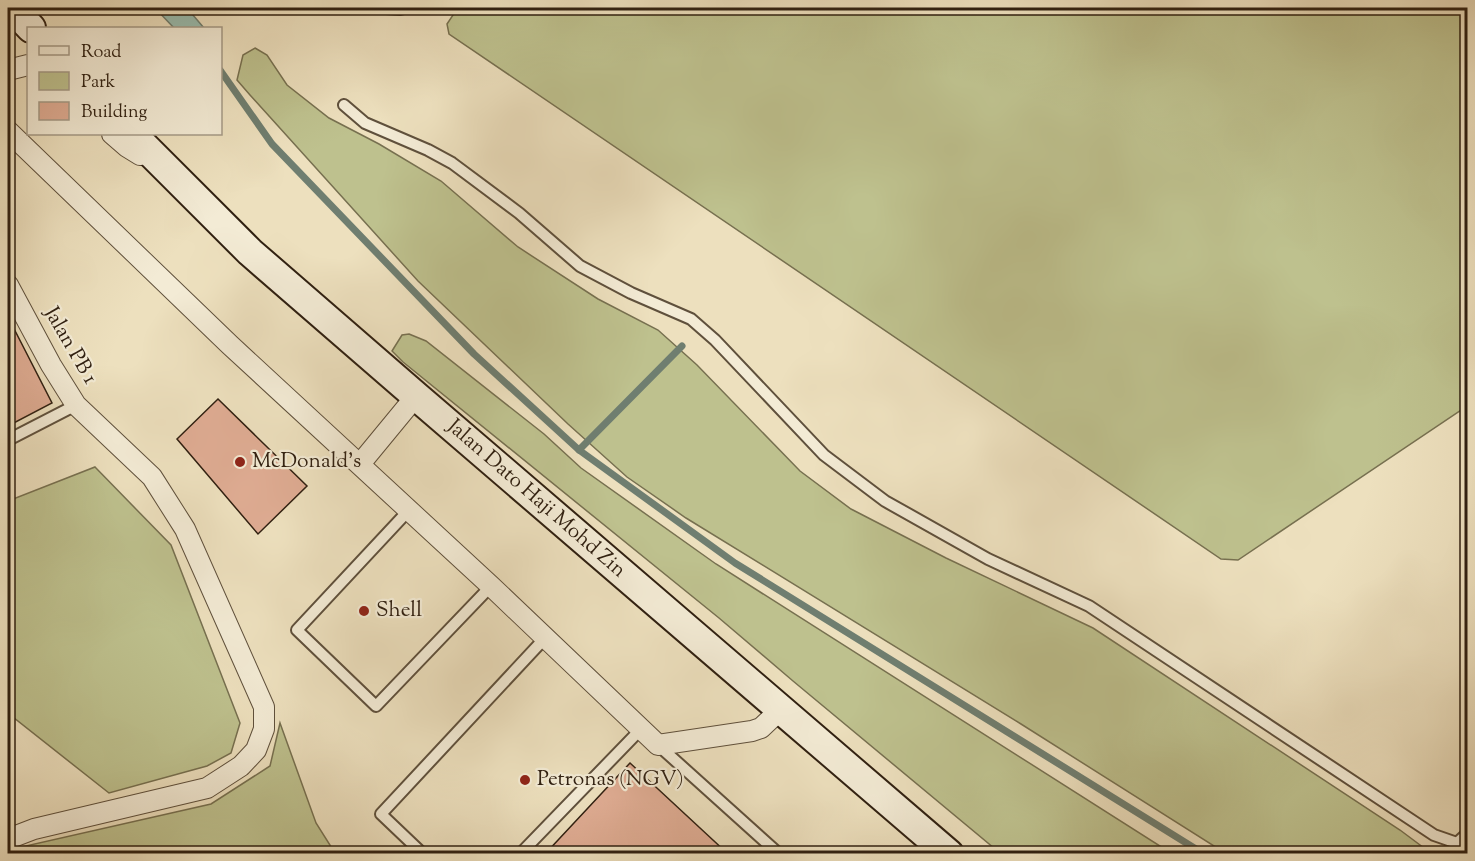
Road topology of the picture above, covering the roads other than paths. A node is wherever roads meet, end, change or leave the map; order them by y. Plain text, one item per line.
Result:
1 (12, 8) edge
2 (386, 8) edge
3 (404, 8) edge
4 (30, 27) edge
5 (27, 65) edge
6 (8, 70) edge
7 (344, 105) dead end
8 (8, 131) edge
9 (113, 135) edge
10 (133, 135) edge
11 (171, 172) junction
12 (8, 285) edge
13 (416, 396) junction
14 (76, 405) junction
15 (8, 440) edge
16 (360, 464) junction
17 (409, 510) junction
18 (491, 586) junction
19 (545, 638) junction
20 (780, 710) junction
21 (641, 729) junction
22 (658, 745) junction
23 (1467, 833) edge
24 (8, 839) edge
25 (1455, 848) edge
26 (423, 854) edge
27 (520, 854) edge
28 (779, 854) edge
29 (948, 854) edge

1 - 4 main road
2 - 3 lane
5 - 6 street
7 - 25 lane
8 - 16 street
9 - 11 street
10 - 11 main road, Jalan Dato Haji Mohd Zin
11 - 13 main road, Jalan Dato Haji Mohd Zin
12 - 14 street, Jalan PB 1
13 - 16 street
13 - 20 main road, Jalan Dato Haji Mohd Zin
14 - 15 lane
14 - 24 street, Jalan PB 1
16 - 17 street
17 - 18 street
17 - 18 lane
18 - 19 street
19 - 21 street
19 - 26 lane
20 - 22 street
20 - 29 main road, Jalan Dato Haji Mohd Zin
21 - 22 street
21 - 27 lane
22 - 28 lane
23 - 25 lane

